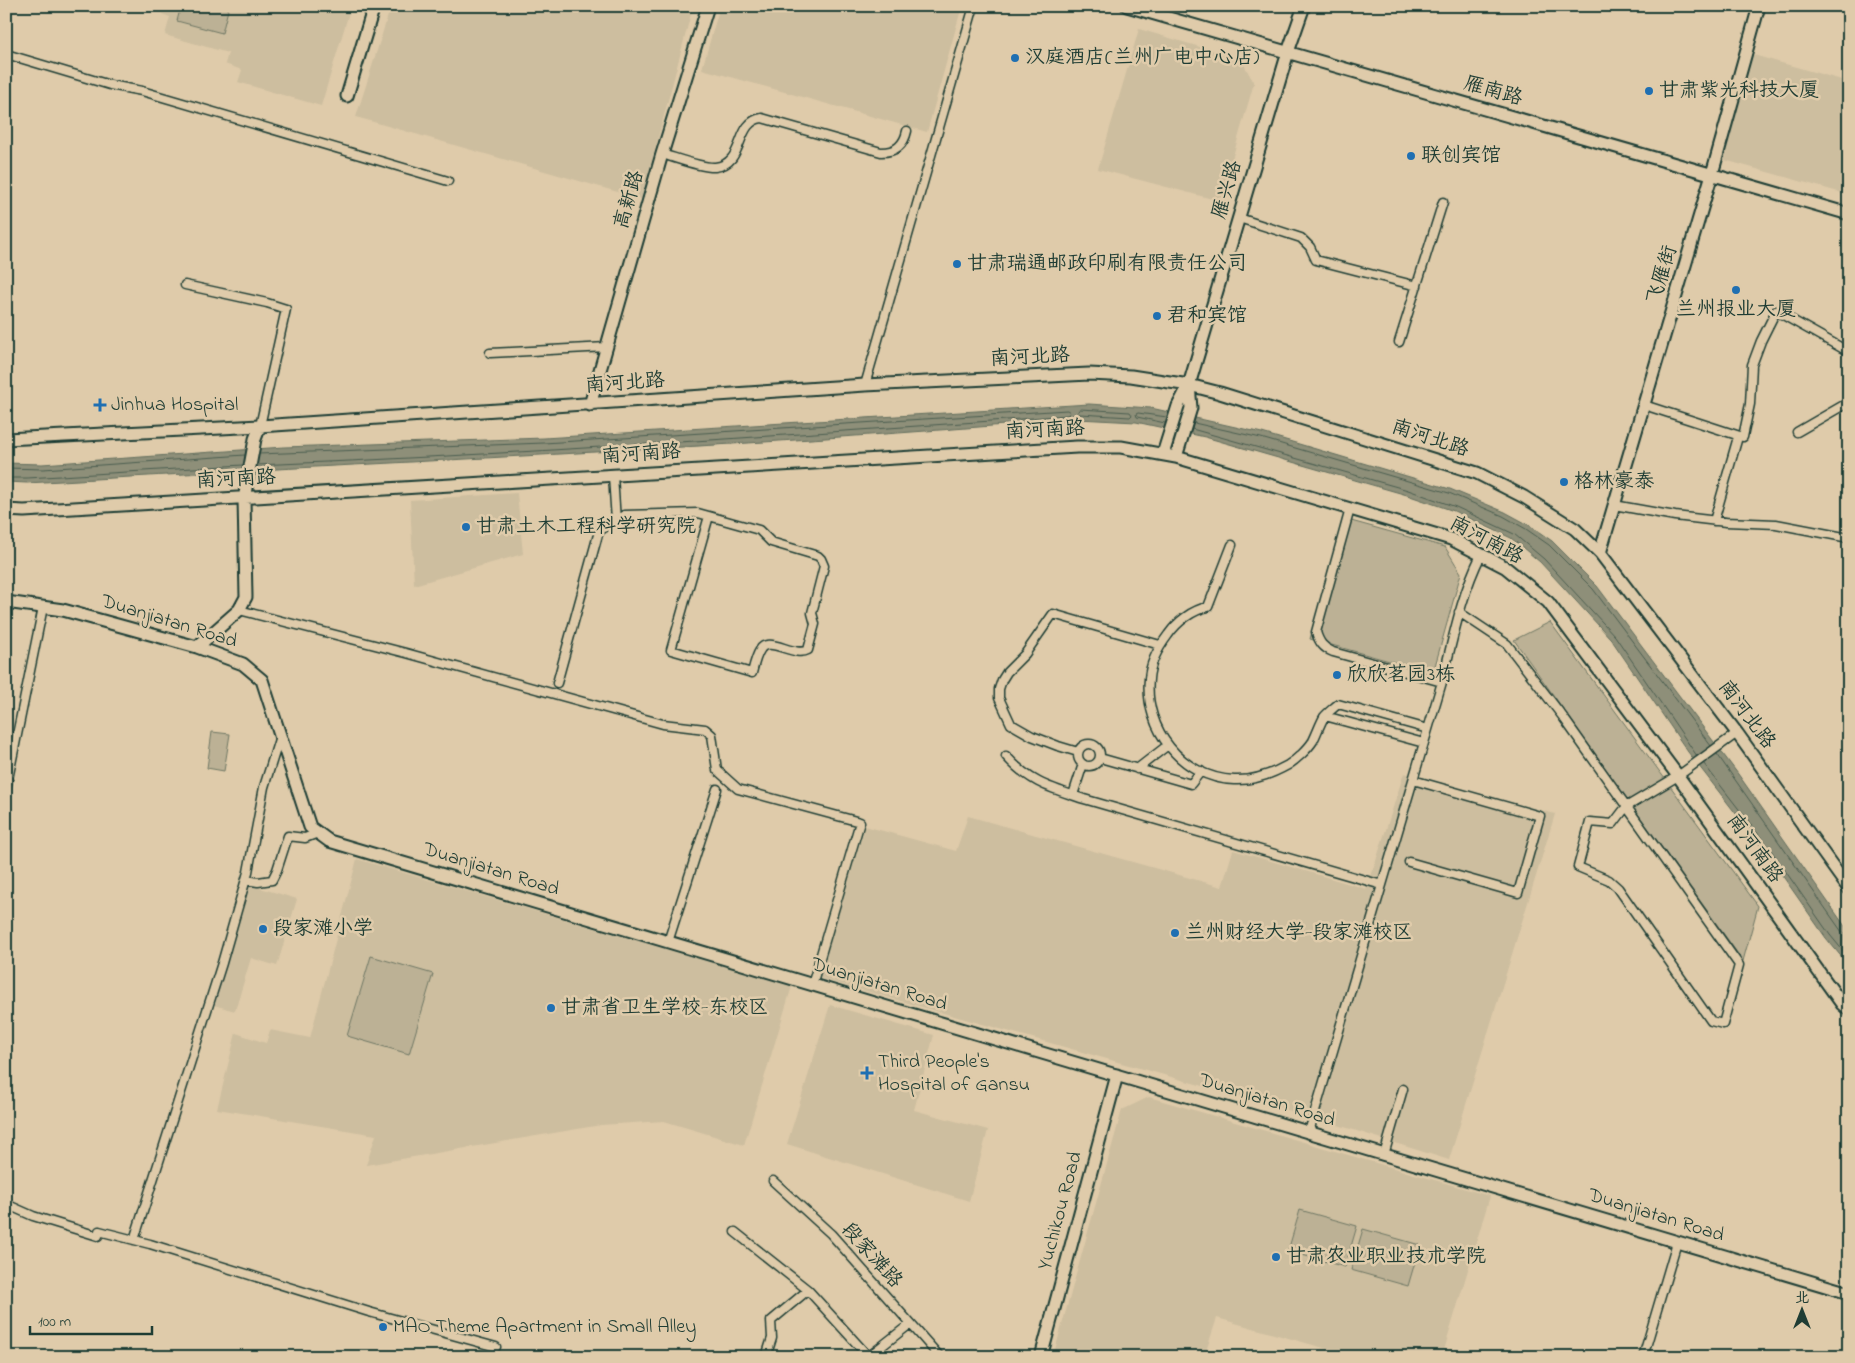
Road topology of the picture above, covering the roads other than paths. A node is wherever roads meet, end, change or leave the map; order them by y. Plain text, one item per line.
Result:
1 (374, 6) edge
2 (708, 6) edge
3 (974, 6) edge
4 (1127, 6) edge
5 (1304, 6) edge
6 (1759, 6) edge
7 (1288, 52) junction
8 (6, 54) edge
9 (347, 96) dead end
10 (907, 131) dead end
11 (662, 154) junction
12 (1712, 174) junction
13 (448, 181) dead end
14 (1443, 202) dead end
15 (1849, 214) edge
16 (1239, 218) junction
17 (185, 285) dead end
18 (1417, 286) junction
19 (1399, 342) dead end
20 (607, 348) junction
21 (1849, 352) edge
22 (490, 353) dead end
23 (865, 385) junction
24 (1189, 385) junction
25 (1849, 402) edge
26 (1644, 404) junction
27 (590, 405) junction
28 (260, 426) junction
29 (1797, 432) dead end
30 (1738, 437) junction
31 (6, 439) edge
32 (1163, 454) junction
33 (1176, 457) junction
34 (613, 476) junction
35 (244, 499) junction
36 (1614, 505) junction
37 (1350, 508) junction
38 (6, 510) edge
39 (709, 516) junction
40 (616, 520) junction
41 (1714, 521) junction
42 (1849, 538) edge
43 (1232, 545) dead end
44 (1600, 553) junction
45 (1481, 555) junction
46 (6, 602) edge
47 (43, 607) junction
48 (239, 610) junction
49 (1459, 612) junction
50 (1160, 645) junction
51 (198, 646) junction
52 (1442, 682) junction
53 (556, 683) dead end
54 (1325, 716) junction
55 (1428, 729) junction
56 (1737, 733) junction
57 (280, 736) junction
58 (1424, 743) junction
59 (1168, 745) junction
60 (1078, 752) junction
61 (1006, 756) dead end
62 (1100, 758) junction
63 (1083, 764) junction
64 (1137, 769) junction
65 (1201, 771) junction
66 (1678, 776) junction
67 (1413, 780) junction
68 (6, 789) edge
69 (717, 789) dead end
70 (1072, 796) junction
71 (1626, 807) junction
72 (318, 832) junction
73 (1409, 862) dead end
74 (246, 880) junction
75 (1382, 884) junction
76 (1849, 889) edge
77 (668, 942) junction
78 (812, 985) junction
79 (1849, 1010) edge
80 (1117, 1075) junction
81 (1403, 1090) dead end
82 (1309, 1132) junction
83 (1384, 1155) junction
84 (773, 1181) dead end
85 (6, 1204) edge
86 (735, 1232) dead end
87 (134, 1240) junction
88 (1677, 1242) junction
89 (808, 1290) junction
90 (1849, 1293) edge
91 (910, 1324) junction
92 (496, 1347) dead end
93 (766, 1357) edge
94 (868, 1357) edge
95 (940, 1357) edge
96 (1041, 1357) edge
97 (1643, 1357) edge

1 - 9 street
2 - 11 street, 高新路
3 - 23 street
4 - 7 street, 雁南路
5 - 7 street, 雁兴路
6 - 12 street, 飞雁街
7 - 12 street, 雁南路
7 - 16 street, 雁兴路
8 - 13 street
10 - 11 street
11 - 20 street, 高新路
12 - 15 street, 雁南路
12 - 26 street, 飞雁街
14 - 18 street
16 - 18 street
16 - 24 street, 雁兴路
17 - 28 street
18 - 19 street
20 - 22 street
20 - 27 street, 高新路
21 - 30 street
23 - 24 street, 南河北路
23 - 27 street, 南河北路
24 - 32 street
24 - 33 street
24 - 44 street, 南河北路
25 - 29 street
26 - 30 street
26 - 36 street, 飞雁街
27 - 28 street, 南河北路
28 - 31 street, 南河北路
28 - 35 street
30 - 41 street
32 - 33 street, 南河南路
32 - 34 street, 南河南路
33 - 37 street, 南河南路
34 - 35 street, 南河南路
34 - 40 street
35 - 38 street, 南河南路
35 - 48 street
36 - 41 street
36 - 44 street, 飞雁街
37 - 45 street, 南河南路
37 - 52 street
39 - 39 street
39 - 40 street
40 - 53 street
41 - 42 street
43 - 50 street
44 - 56 street, 南河北路
45 - 49 street
45 - 66 street, 南河南路
46 - 47 street, Duanjiatan Road
47 - 51 street, Duanjiatan Road
47 - 68 street
48 - 51 street
48 - 78 street
49 - 52 street
49 - 71 street
50 - 59 street
50 - 60 street
51 - 57 street, Duanjiatan Road
52 - 55 street
54 - 55 street
54 - 58 street
54 - 65 street
55 - 58 street
56 - 66 street
56 - 76 street, 南河北路
57 - 72 street, Duanjiatan Road
57 - 74 street
58 - 67 street
59 - 64 street
59 - 65 street
60 - 62 street
60 - 63 street
61 - 70 street
62 - 63 street
62 - 64 street
63 - 70 street
64 - 65 street
66 - 71 street
66 - 79 street, 南河南路
67 - 73 street
67 - 75 street
69 - 77 street
70 - 75 street
71 - 71 street
72 - 74 street
72 - 77 street, Duanjiatan Road
74 - 87 street
75 - 82 street
77 - 78 street, Duanjiatan Road
78 - 80 street, Duanjiatan Road
80 - 82 street, Duanjiatan Road
80 - 96 street, Yuchikou Road
81 - 83 street
82 - 83 street, Duanjiatan Road
83 - 88 street, Duanjiatan Road
84 - 91 street, 段家滩路
85 - 87 street
86 - 89 street
87 - 92 street
88 - 90 street, Duanjiatan Road
88 - 97 street
89 - 93 street
89 - 94 street
91 - 94 street
91 - 95 street, 段家滩路

